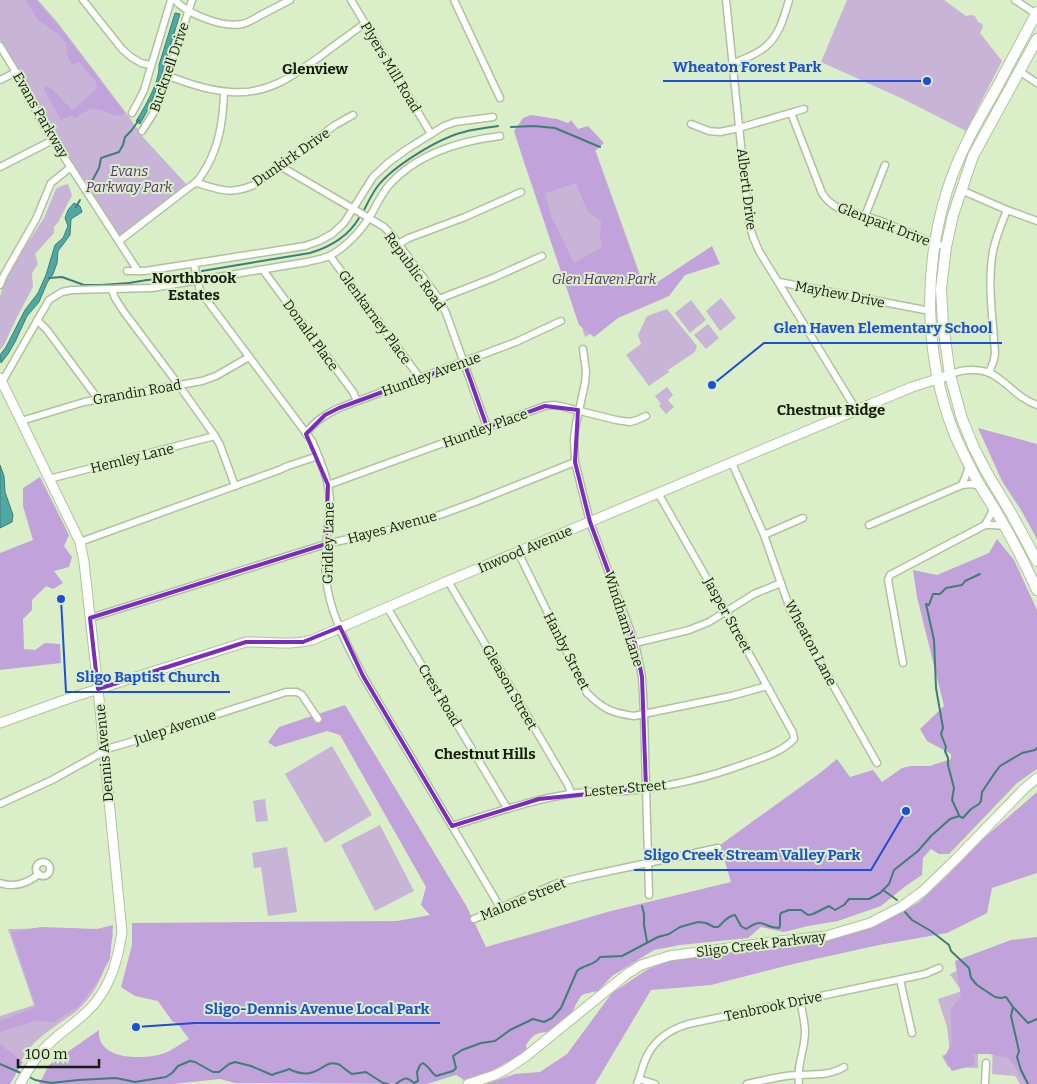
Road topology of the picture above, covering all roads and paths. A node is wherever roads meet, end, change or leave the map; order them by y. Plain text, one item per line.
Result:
1 (83, 0) edge
2 (173, 0) edge
3 (192, 0) edge
4 (290, 0) edge
5 (352, 0) edge
6 (454, 0) edge
7 (726, 0) edge
8 (789, 0) edge
9 (1015, 0) edge
10 (188, 11) junction
11 (1036, 13) edge
12 (365, 23) junction
13 (1037, 39) edge
14 (0, 46) edge
15 (733, 64) junction
16 (150, 65) junction
17 (1019, 71) junction
18 (16, 72) junction
19 (168, 76) junction
20 (0, 80) edge
21 (1037, 83) edge
22 (224, 92) junction
23 (500, 98) dead end
24 (804, 109) dead end
25 (132, 113) dead end
26 (791, 113) junction
27 (353, 115) dead end
28 (493, 117) dead end
29 (691, 124) dead end
30 (739, 128) junction
31 (142, 131) dead end
32 (431, 134) junction
33 (500, 136) dead end
34 (53, 140) junction
35 (885, 164) dead end
36 (280, 166) junction
37 (0, 167) edge
38 (71, 167) junction
39 (197, 183) junction
40 (961, 190) junction
41 (521, 192) dead end
42 (354, 209) junction
43 (1007, 210) junction
44 (865, 216) junction
45 (369, 218) junction
46 (1037, 221) edge
47 (119, 241) junction
48 (934, 243) junction
49 (398, 244) junction
50 (946, 247) junction
51 (330, 256) junction
52 (542, 256) dead end
53 (194, 264) junction
54 (264, 270) junction
55 (127, 271) dead end
56 (138, 271) junction
57 (198, 280) junction
58 (779, 282) junction
59 (0, 285) edge
60 (112, 290) junction
61 (439, 299) junction
62 (930, 311) junction
63 (37, 320) junction
64 (562, 321) dead end
65 (583, 349) dead end
66 (249, 357) junction
67 (464, 362) junction
68 (989, 373) junction
69 (950, 375) junction
70 (420, 378) junction
71 (938, 379) junction
72 (1, 380) edge
73 (178, 384) junction
74 (98, 399) junction
75 (358, 401) junction
76 (1037, 405) edge
77 (578, 410) junction
78 (857, 411) junction
79 (646, 416) dead end
80 (22, 422) junction
81 (487, 428) junction
82 (306, 434) junction
83 (215, 436) junction
84 (318, 456) junction
85 (575, 462) junction
86 (968, 462) junction
87 (732, 463) junction
88 (49, 478) junction
89 (328, 485) junction
90 (962, 485) junction
91 (235, 486) junction
92 (981, 487) junction
93 (658, 493) junction
94 (993, 507) junction
95 (803, 518) dead end
96 (590, 522) junction
97 (869, 525) dead end
98 (985, 525) junction
99 (1005, 526) junction
100 (764, 535) junction
101 (80, 542) junction
102 (326, 544) junction
103 (518, 552) junction
104 (1037, 561) edge
105 (448, 581) junction
106 (781, 583) junction
107 (1037, 590) edge
108 (388, 607) junction
109 (726, 612) junction
110 (90, 618) junction
111 (340, 627) junction
112 (635, 643) junction
113 (903, 663) dead end
114 (767, 686) junction
115 (98, 689) junction
116 (644, 714) junction
117 (318, 719) dead end
118 (0, 723) edge
119 (794, 739) joint
120 (104, 751) junction
121 (877, 763) dead end
122 (1037, 778) edge
123 (646, 788) junction
124 (571, 793) junction
125 (0, 804) edge
126 (507, 808) junction
127 (452, 826) junction
128 (718, 848) dead end
129 (648, 863) junction
130 (39, 874) dead end
131 (0, 883) edge
132 (649, 895) dead end
133 (500, 907) junction
134 (474, 919) dead end
135 (939, 968) dead end
136 (900, 980) junction
137 (800, 1001) junction
138 (912, 1033) dead end
139 (986, 1063) dead end
140 (844, 1067) dead end
141 (799, 1075) junction
142 (638, 1081) edge
143 (21, 1083) edge
144 (468, 1084) edge
145 (655, 1084) edge
146 (746, 1084) edge
147 (800, 1084) edge
148 (985, 1084) edge

1 - 16 street
2 - 10 street
2 - 16 street, Bucknell Drive
3 - 10 street, Bucknell Drive
4 - 10 street
5 - 12 street, Plyers Mill Road
6 - 23 street
7 - 15 street, Alberti Drive
8 - 15 street
9 - 11 street
10 - 19 street, Bucknell Drive
11 - 48 main road
12 - 22 street
12 - 32 street, Plyers Mill Road
13 - 17 main road
14 - 18 street, Evans Parkway
15 - 30 street, Alberti Drive
16 - 25 street, Bucknell Drive
17 - 21 street
17 - 40 main road
18 - 20 street
18 - 34 street, Evans Parkway
19 - 22 street
19 - 31 street, Bucknell Drive
22 - 39 street
24 - 26 street
26 - 30 street
26 - 44 street, Glenpark Drive
27 - 36 street, Dunkirk Drive
28 - 32 street
29 - 30 street
30 - 58 street, Alberti Drive
32 - 42 street
33 - 45 street
34 - 37 street
34 - 38 street, Evans Parkway
35 - 44 street
36 - 39 street, Dunkirk Drive
36 - 42 street, Republic Road
38 - 47 street
38 - 59 street, Evans Parkway
39 - 47 street
40 - 43 street
40 - 50 main road
41 - 49 street
42 - 45 street, Republic Road
42 - 53 street
43 - 46 street
43 - 68 street
44 - 48 street, Glenpark Drive
45 - 49 street, Republic Road
45 - 51 street
47 - 56 street
48 - 50 street, Glenpark Drive
48 - 62 main road
49 - 61 street, Republic Road
50 - 69 main road
51 - 54 street
51 - 70 street, Glenkarney Place
52 - 61 street
53 - 56 street
53 - 57 street, Gridley Lane
54 - 57 street
54 - 75 street, Donald Place
55 - 56 street
57 - 60 street
57 - 66 street, Gridley Lane
58 - 62 street, Mayhew Drive
58 - 78 street, Alberti Drive
60 - 63 street
60 - 73 street
61 - 67 street, Republic Road
62 - 71 main road
63 - 72 street
63 - 74 street
64 - 67 street, Huntley Avenue
65 - 77 street, Windham Lane
66 - 73 street, Grandin Road
66 - 82 street, Gridley Lane
67 - 70 street, Huntley Avenue
67 - 81 street, Republic Road
68 - 69 street, Inwood Avenue
68 - 76 street, Inwood Avenue
69 - 71 street, Inwood Avenue
69 - 104 main road
70 - 75 street, Huntley Avenue
71 - 78 street, Inwood Avenue
71 - 86 main road
72 - 80 street, Dennis Avenue
73 - 74 street, Grandin Road
73 - 83 street
74 - 80 street, Grandin Road
75 - 82 street, Huntley Avenue
77 - 79 street, Huntley Place
77 - 81 street, Huntley Place
77 - 85 street, Windham Lane
78 - 87 street, Inwood Avenue
80 - 88 street, Dennis Avenue
81 - 89 street, Huntley Place
82 - 84 street, Gridley Lane
83 - 88 street, Hemley Lane
83 - 91 street
84 - 89 street, Gridley Lane
84 - 91 street
85 - 96 street, Windham Lane
85 - 102 street, Hayes Avenue
86 - 90 street
86 - 92 main road
87 - 93 street, Inwood Avenue
87 - 100 street, Wheaton Lane
88 - 101 street, Dennis Avenue
89 - 102 street, Gridley Lane
90 - 92 street
90 - 97 street
91 - 101 street
92 - 94 main road
93 - 96 street, Inwood Avenue
93 - 109 street, Jasper Street
94 - 98 street
94 - 99 main road
95 - 100 street
96 - 103 street, Inwood Avenue
96 - 112 street, Windham Lane
98 - 99 street
98 - 113 street
99 - 107 main road
100 - 106 street, Wheaton Lane
101 - 110 street, Dennis Avenue
102 - 110 street, Hayes Avenue
102 - 111 street, Gridley Lane
103 - 105 street, Inwood Avenue
103 - 116 street, Hanby Street
105 - 108 street, Inwood Avenue
105 - 124 street, Gleason Street
106 - 109 street
106 - 121 street, Wheaton Lane
108 - 111 street, Inwood Avenue
108 - 126 street, Crest Road
109 - 112 street
109 - 114 street, Jasper Street
110 - 115 street, Dennis Avenue
111 - 115 street, Inwood Avenue
111 - 127 street, Gridley Lane
112 - 116 street, Windham Lane
114 - 116 street, Hanby Street
114 - 119 street, Jasper Street
115 - 118 street, Inwood Avenue
115 - 120 street, Dennis Avenue
116 - 123 street, Windham Lane
117 - 120 street, Julep Avenue
119 - 123 street, Lester Street
120 - 125 street, Julep Avenue
120 - 143 street, Dennis Avenue
122 - 144 street, Sligo Creek Parkway
123 - 124 street, Lester Street
123 - 129 street, Windham Lane
124 - 126 street, Lester Street
126 - 127 street, Lester Street
127 - 133 street, Gridley Lane
128 - 129 street, Malone Street
129 - 132 street, Windham Lane
129 - 133 street, Malone Street
130 - 131 street
133 - 134 street, Malone Street
135 - 136 street, Tenbrook Drive
136 - 137 street, Tenbrook Drive
136 - 138 street
137 - 141 street
137 - 142 street, Tenbrook Drive
139 - 148 street
140 - 141 street
141 - 146 street
141 - 147 street
142 - 145 street

